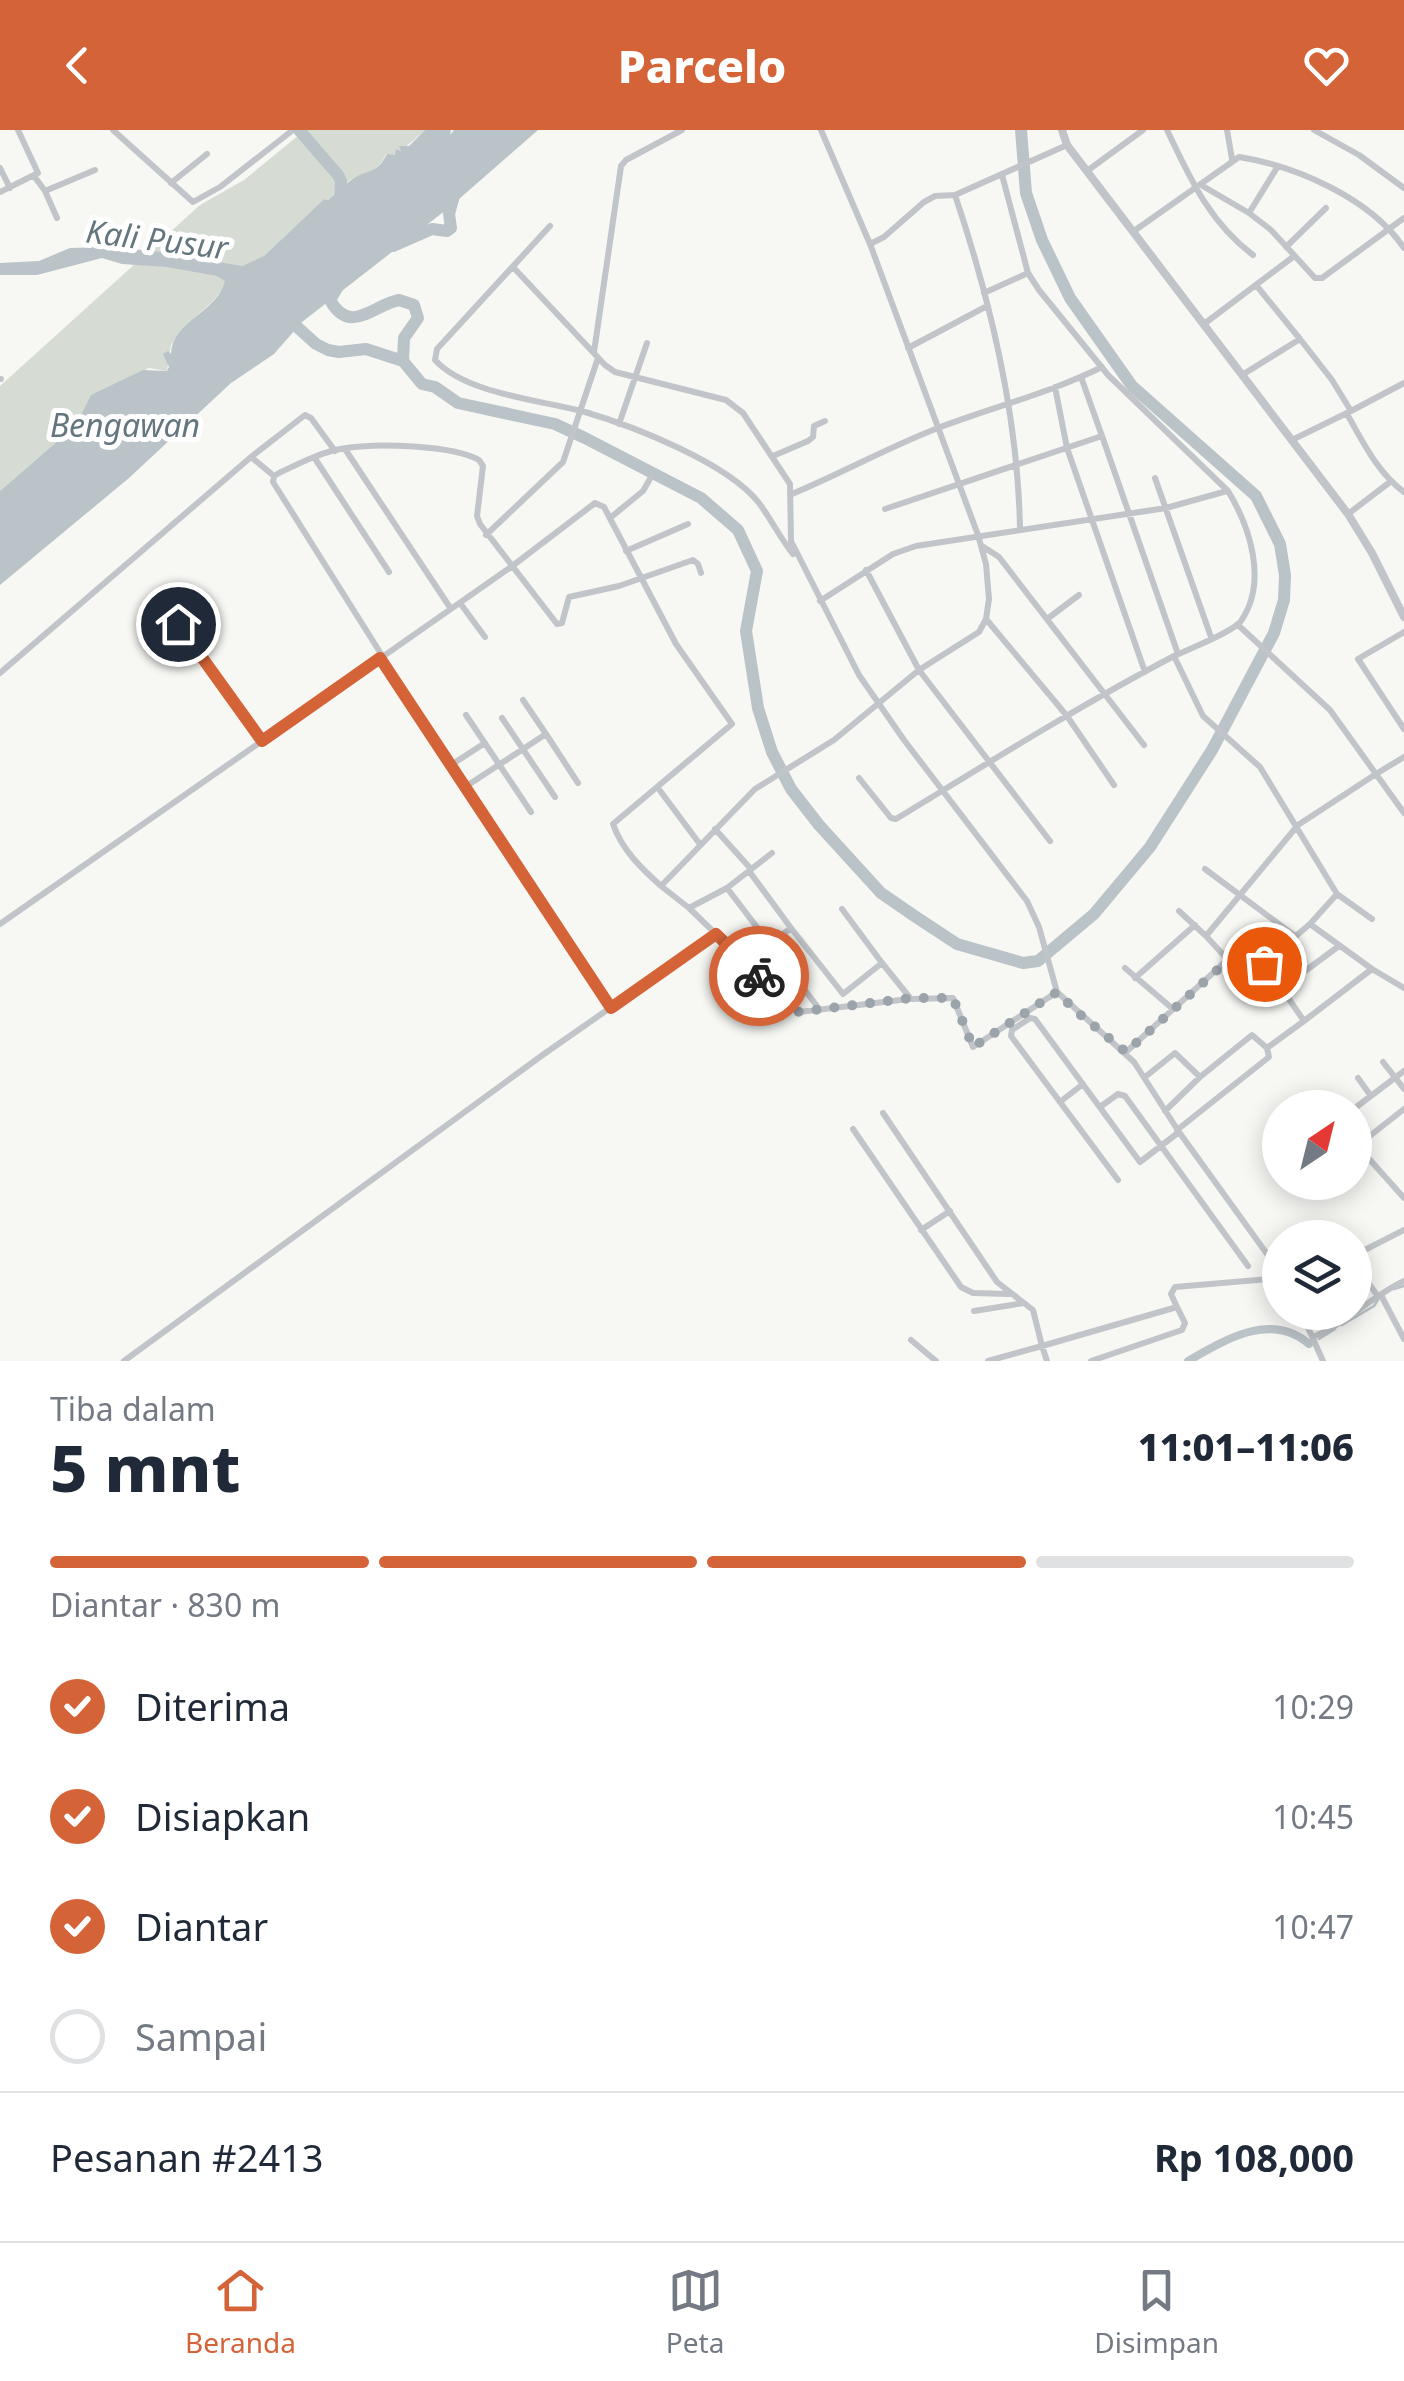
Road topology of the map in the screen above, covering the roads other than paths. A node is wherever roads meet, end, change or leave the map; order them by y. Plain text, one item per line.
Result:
1 (18, 130) edge
2 (113, 130) edge
3 (293, 130) edge
4 (682, 130) edge
5 (821, 130) edge
6 (1062, 130) edge
7 (1143, 130) edge
8 (1166, 130) edge
9 (1227, 130) edge
10 (1314, 130) edge
11 (1067, 145) junction
12 (207, 154) dead end
13 (1232, 159) junction
14 (1278, 166) junction
15 (0, 168) edge
16 (96, 170) dead end
17 (1087, 171) junction
18 (1002, 175) junction
19 (34, 176) junction
20 (171, 183) junction
21 (1198, 187) junction
22 (10, 188) junction
23 (1404, 188) edge
24 (45, 191) junction
25 (0, 192) edge
26 (955, 195) junction
27 (1326, 208) dead end
28 (1249, 213) junction
29 (57, 218) dead end
30 (1404, 218) edge
31 (550, 226) dead end
32 (1390, 227) junction
33 (1134, 231) junction
34 (870, 244) junction
35 (1286, 247) junction
36 (1404, 248) edge
37 (1253, 255) dead end
38 (1293, 257) junction
39 (513, 267) junction
40 (1028, 273) junction
41 (1256, 284) junction
42 (984, 292) junction
43 (987, 306) junction
44 (1204, 324) junction
45 (1300, 339) junction
46 (648, 343) dead end
47 (908, 348) junction
48 (596, 356) junction
49 (1102, 368) junction
50 (1242, 375) junction
51 (634, 378) junction
52 (1082, 378) junction
53 (1404, 383) edge
54 (1055, 387) junction
55 (1007, 404) junction
56 (581, 411) junction
57 (1349, 413) junction
58 (826, 421) dead end
59 (619, 424) junction
60 (938, 428) junction
61 (1102, 436) junction
62 (1292, 440) junction
63 (344, 448) junction
64 (1067, 448) junction
65 (335, 451) junction
66 (773, 456) junction
67 (251, 457) junction
68 (314, 458) junction
69 (1019, 463) junction
70 (274, 476) junction
71 (650, 477) dead end
72 (1155, 478) dead end
73 (1390, 482) junction
74 (961, 484) junction
75 (1228, 491) junction
76 (1404, 492) edge
77 (792, 494) junction
78 (1166, 508) junction
79 (885, 509) dead end
80 (1130, 514) junction
81 (1348, 514) junction
82 (610, 518) junction
83 (1092, 519) junction
84 (688, 524) dead end
85 (1020, 529) junction
86 (486, 535) junction
87 (978, 535) junction
88 (981, 546) junction
89 (626, 551) junction
90 (798, 560) junction
91 (511, 568) junction
92 (866, 570) junction
93 (389, 572) dead end
94 (701, 573) dead end
95 (640, 578) junction
96 (1079, 594) dead end
97 (820, 601) junction
98 (460, 603) junction
99 (451, 609) junction
100 (1404, 617) edge
101 (986, 619) junction
102 (1047, 619) junction
103 (178, 624) dead end
104 (1238, 625) junction
105 (1404, 632) edge
106 (485, 637) dead end
107 (1211, 637) junction
108 (1176, 655) junction
109 (382, 657) junction
110 (919, 670) junction
111 (1145, 672) junction
112 (0, 673) edge
113 (1105, 693) junction
114 (523, 700) dead end
115 (877, 701) junction
116 (466, 714) dead end
117 (1066, 716) junction
118 (502, 718) dead end
119 (1404, 730) edge
120 (546, 734) junction
121 (262, 741) junction
122 (485, 742) junction
123 (1144, 744) dead end
124 (523, 749) junction
125 (1404, 757) edge
126 (450, 764) junction
127 (500, 764) junction
128 (990, 764) junction
129 (1376, 774) junction
130 (859, 778) dead end
131 (578, 783) dead end
132 (1114, 785) dead end
133 (465, 787) junction
134 (658, 788) junction
135 (942, 791) junction
136 (555, 797) dead end
137 (532, 812) dead end
138 (1404, 813) edge
139 (716, 829) junction
140 (1295, 829) junction
141 (1050, 841) dead end
142 (699, 843) junction
143 (772, 852) dead end
144 (1205, 869) dead end
145 (750, 870) junction
146 (661, 886) junction
147 (726, 888) junction
148 (1337, 894) junction
149 (1241, 896) junction
150 (689, 908) junction
151 (842, 909) dead end
152 (1179, 911) dead end
153 (1372, 919) dead end
154 (0, 924) edge
155 (1310, 924) junction
156 (1194, 925) junction
157 (791, 928) junction
158 (716, 934) junction
159 (1206, 936) junction
160 (1295, 936) junction
161 (770, 944) junction
162 (1339, 946) junction
163 (1230, 961) junction
164 (745, 963) junction
165 (882, 963) junction
166 (1256, 966) junction
167 (1125, 968) dead end
168 (1372, 969) junction
169 (1135, 978) junction
170 (1404, 988) edge
171 (1282, 989) junction
172 (1057, 992) junction
173 (843, 994) junction
174 (911, 998) junction
175 (850, 1006) junction
176 (611, 1008) junction
177 (1172, 1009) junction
178 (820, 1010) junction
179 (1304, 1021) junction
180 (1267, 1048) junction
181 (1126, 1052) junction
182 (1383, 1062) dead end
183 (1404, 1071) edge
184 (1145, 1076) junction
185 (1200, 1076) junction
186 (1358, 1078) dead end
187 (1395, 1078) junction
188 (1083, 1084) junction
189 (1404, 1089) edge
190 (1367, 1090) edge
191 (1372, 1095) edge
192 (1060, 1102) junction
193 (1100, 1107) junction
194 (1404, 1110) edge
195 (1165, 1111) junction
196 (884, 1113) dead end
197 (853, 1129) dead end
198 (1178, 1131) junction
199 (1372, 1133) edge
200 (1160, 1146) junction
201 (1372, 1163) edge
202 (1118, 1180) dead end
203 (1404, 1198) edge
204 (950, 1211) junction
205 (921, 1230) junction
206 (1404, 1230) edge
207 (1372, 1246) edge
208 (1262, 1250) edge
209 (1248, 1266) dead end
210 (1262, 1277) edge
211 (1404, 1281) edge
212 (1372, 1287) edge
213 (1009, 1294) junction
214 (1379, 1296) junction
215 (1024, 1303) junction
216 (1177, 1307) junction
217 (974, 1310) dead end
218 (1309, 1330) edge
219 (1404, 1337) edge
220 (1312, 1338) junction
221 (911, 1340) dead end
222 (1042, 1346) junction
223 (124, 1361) edge
224 (936, 1361) edge
225 (988, 1361) edge
226 (1047, 1361) edge
227 (1091, 1361) edge
228 (1324, 1361) edge

1 - 19 street
2 - 20 street
3 - 20 street
4 - 48 street
5 - 34 street
6 - 11 street
7 - 17 street
8 - 21 street
9 - 13 street
10 - 23 street
11 - 17 street
11 - 18 street
12 - 20 street
13 - 14 street
13 - 21 street
14 - 28 street
14 - 32 street
15 - 22 street
16 - 24 street
17 - 33 street
18 - 26 street
18 - 40 street
19 - 22 street
19 - 24 street
21 - 28 street
21 - 33 street
21 - 37 street
22 - 25 street
24 - 29 street
26 - 34 street
26 - 42 street
27 - 35 street
28 - 35 street
30 - 32 street
31 - 39 street
32 - 36 street
32 - 38 street
33 - 44 street
34 - 47 street
35 - 38 street
38 - 41 street
39 - 48 street
39 - 56 street
40 - 42 street
40 - 49 street
41 - 44 street
41 - 45 street
42 - 43 street
43 - 47 street
43 - 55 street
44 - 50 street
45 - 50 street
45 - 57 street
46 - 51 street
47 - 60 street
48 - 51 street
48 - 56 street
49 - 52 street
49 - 75 street
50 - 62 street
51 - 59 street
51 - 66 street
52 - 54 street
52 - 61 street
53 - 57 street
54 - 55 street
54 - 64 street
55 - 60 street
55 - 69 street
56 - 59 street
56 - 86 street
57 - 62 street
57 - 73 street
58 - 66 street
59 - 90 street
60 - 74 street
60 - 77 street
61 - 64 street
61 - 80 street
62 - 81 street
63 - 65 street
63 - 86 street
63 - 99 street
64 - 69 street
64 - 83 street
65 - 67 street
65 - 68 street
66 - 77 street
67 - 70 street
67 - 112 street
68 - 70 street
68 - 93 street
69 - 74 street
69 - 85 street
70 - 109 street
71 - 82 street
72 - 78 street
73 - 76 street
73 - 81 street
74 - 79 street
74 - 87 street
75 - 78 street
75 - 104 street
77 - 90 street
78 - 80 street
78 - 107 street
80 - 83 street
80 - 108 street
81 - 100 street
82 - 89 street
82 - 91 street
83 - 85 street
83 - 111 street
84 - 89 street
85 - 87 street
86 - 91 street
87 - 88 street
87 - 92 street
88 - 101 street
88 - 102 street
89 - 95 street
90 - 97 street
91 - 95 street
91 - 98 street
92 - 97 street
92 - 110 street
94 - 95 street
95 - 134 street
96 - 102 street
97 - 115 street
98 - 99 street
98 - 106 street
99 - 109 street
101 - 110 street
101 - 117 street
102 - 113 street
103 - 121 street
104 - 107 street
104 - 129 street
105 - 119 street
107 - 108 street
108 - 111 street
108 - 140 street
109 - 121 street
109 - 126 street
110 - 115 street
110 - 128 street
111 - 113 street
113 - 117 street
113 - 123 street
114 - 120 street
115 - 135 street
115 - 139 street
116 - 122 street
117 - 128 street
117 - 132 street
118 - 124 street
120 - 124 street
120 - 131 street
121 - 154 street
122 - 126 street
122 - 127 street
124 - 127 street
124 - 136 street
125 - 129 street
126 - 133 street
127 - 133 street
127 - 137 street
128 - 135 street
128 - 141 street
129 - 138 street
129 - 140 street
130 - 135 street
133 - 176 street
134 - 142 street
134 - 146 street
135 - 172 street
139 - 142 street
139 - 145 street
140 - 148 street
140 - 149 street
142 - 146 street
143 - 145 street
144 - 149 street
145 - 147 street
145 - 157 street
146 - 150 street
147 - 150 street
147 - 161 street
148 - 153 street
148 - 155 street
149 - 159 street
149 - 160 street
150 - 158 street
151 - 165 street
152 - 156 street
155 - 160 street
155 - 162 street
156 - 159 street
156 - 169 street
157 - 161 street
157 - 173 street
158 - 164 street
158 - 176 street
159 - 163 street
160 - 166 street
161 - 164 street
161 - 178 street
162 - 168 street
162 - 171 street
163 - 166 street
163 - 177 street
164 - 178 street
165 - 173 street
165 - 174 street
166 - 171 street
167 - 169 street
168 - 170 street
168 - 179 street
169 - 177 street
171 - 179 street
172 - 174 street
172 - 181 street
173 - 175 street
174 - 175 street
175 - 178 street
176 - 223 street
177 - 181 street
179 - 180 street
180 - 185 street
180 - 198 street
181 - 184 street
182 - 187 street
183 - 187 street
184 - 185 street
184 - 195 street
185 - 195 street
186 - 190 street
187 - 189 street
187 - 191 street
188 - 192 street
188 - 192 street
188 - 193 street
192 - 202 street
193 - 200 street
193 - 200 street
194 - 199 street
195 - 198 street
196 - 204 street
197 - 205 street
198 - 200 street
198 - 208 street
200 - 209 street
201 - 203 street
204 - 205 street
204 - 213 street
205 - 213 street
206 - 207 street
210 - 216 street
211 - 214 street
212 - 214 street
213 - 215 street
214 - 219 street
214 - 220 street
215 - 217 street
215 - 222 street
216 - 222 street
216 - 227 street
218 - 220 street
220 - 228 street
221 - 224 street
222 - 225 street
222 - 226 street

